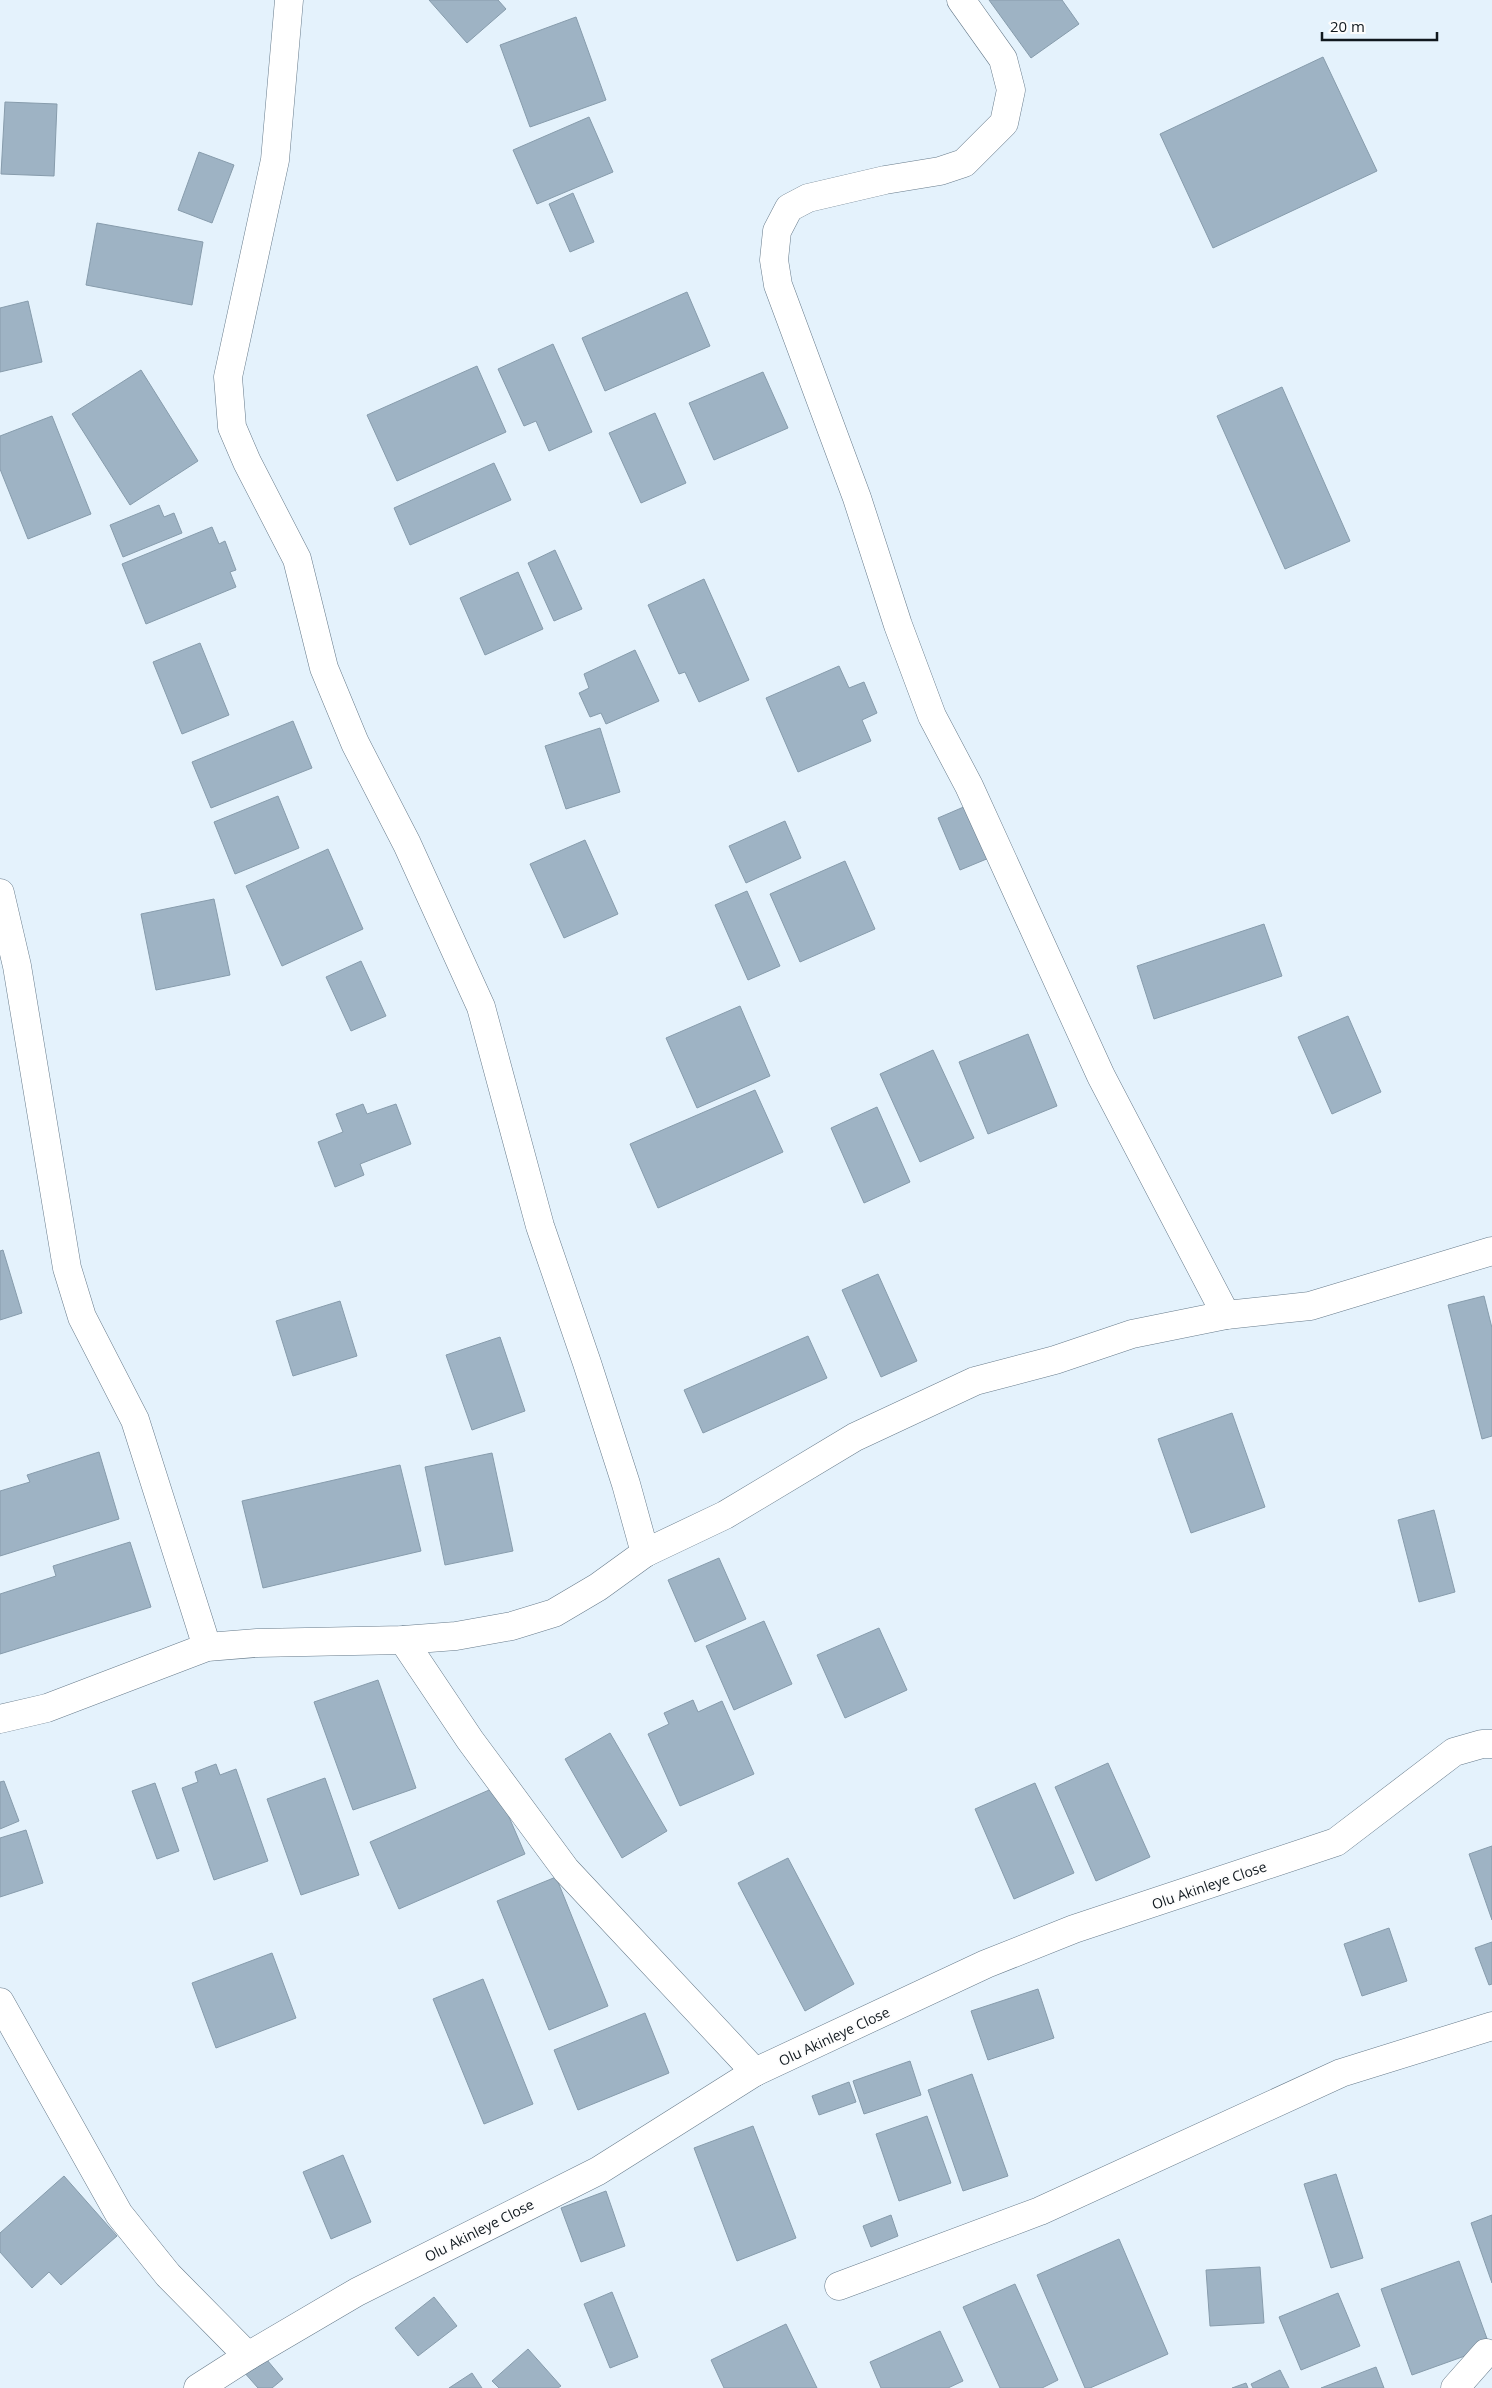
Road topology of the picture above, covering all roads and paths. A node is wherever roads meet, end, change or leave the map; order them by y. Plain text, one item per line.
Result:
1 (289, 0) edge
2 (961, 0) edge
3 (0, 893) edge
4 (1492, 1251) edge
5 (1226, 1315) junction
6 (645, 1553) junction
7 (403, 1640) junction
8 (207, 1648) junction
9 (0, 1719) edge
10 (1492, 1744) edge
11 (0, 2002) edge
12 (1492, 2026) edge
13 (755, 2072) junction
14 (839, 2286) dead end
15 (1486, 2353) dead end
16 (248, 2356) junction
17 (198, 2388) edge
18 (1455, 2388) edge

1 - 6 street
2 - 5 street
3 - 8 street
4 - 5 street
5 - 6 street
6 - 7 street
7 - 8 street
7 - 13 street
8 - 9 street
10 - 13 street, Olu Akinleye Close
11 - 16 street
12 - 14 street
13 - 16 street, Olu Akinleye Close
15 - 18 street
16 - 17 street, Olu Akinleye Close

